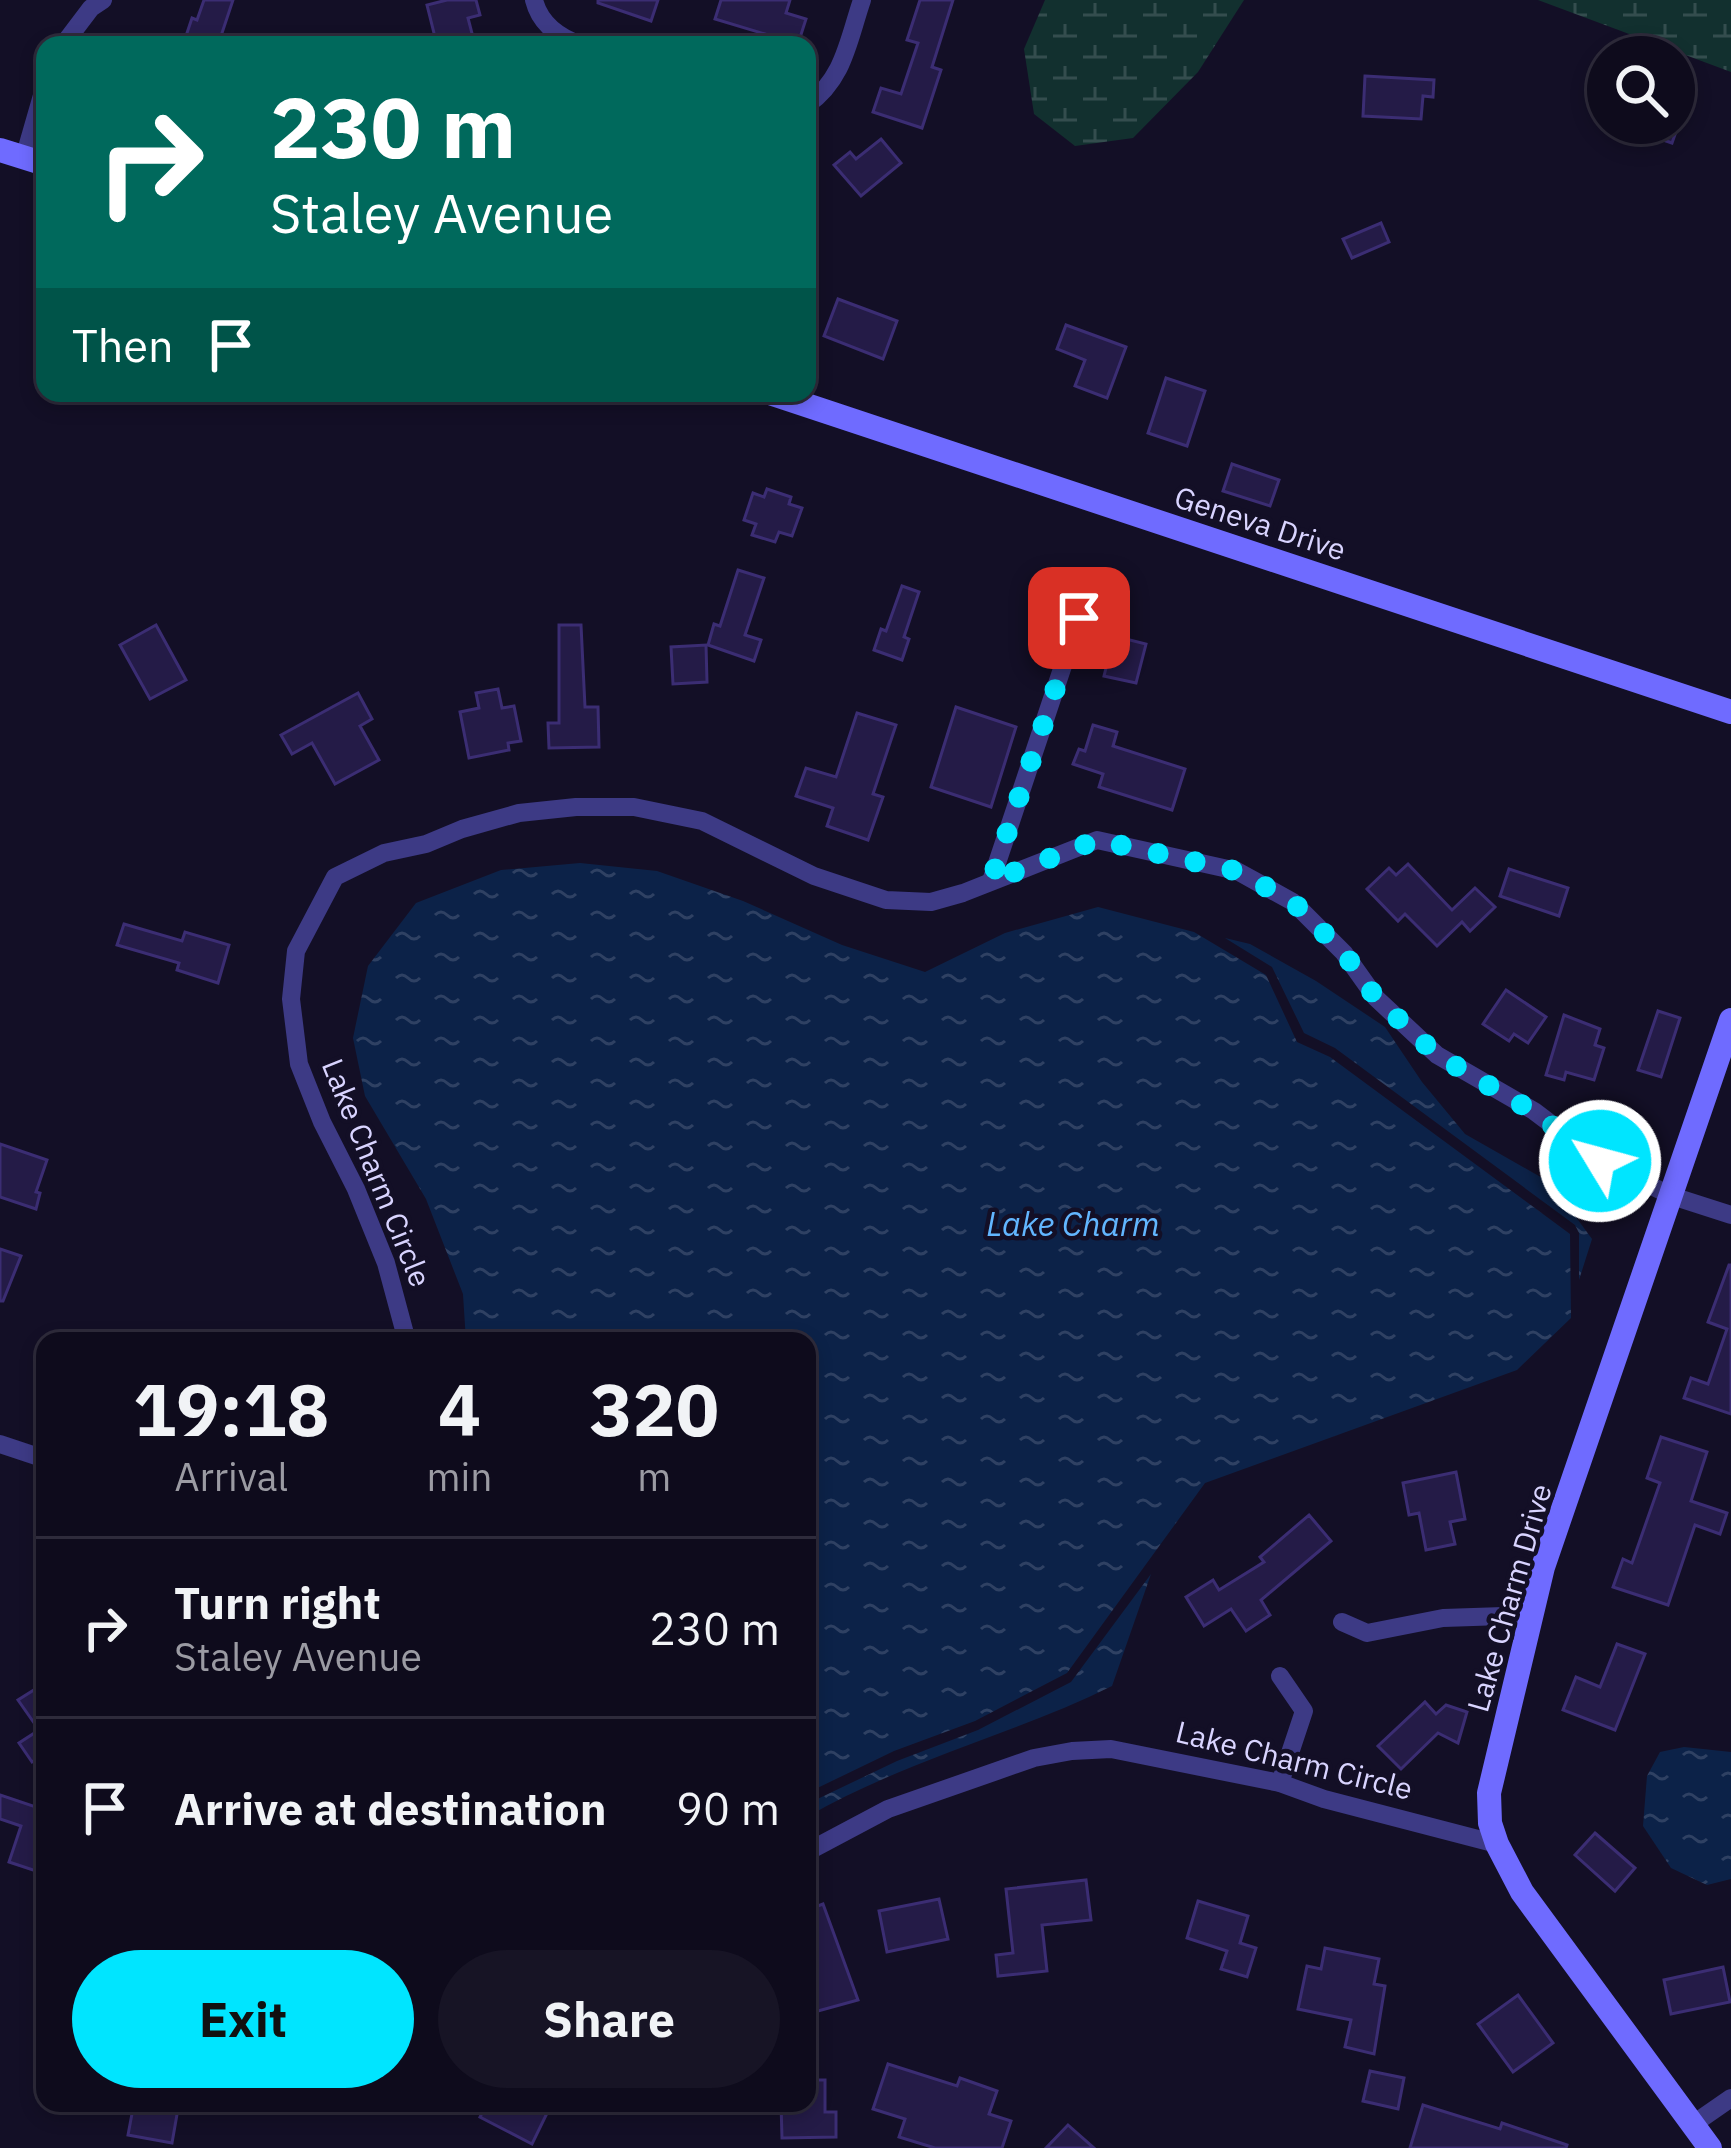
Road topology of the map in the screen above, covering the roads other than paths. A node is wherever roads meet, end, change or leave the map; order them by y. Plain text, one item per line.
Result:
1 (104, 0) edge
2 (534, 0) edge
3 (862, 0) edge
4 (70, 36) edge
5 (562, 36) edge
6 (816, 98) edge
7 (36, 114) edge
8 (23, 157) edge
9 (797, 402) edge
10 (1079, 618) dead end
11 (1731, 712) edge
12 (991, 881) junction
13 (1731, 1020) edge
14 (1672, 1196) junction
15 (1731, 1215) edge
16 (405, 1332) edge
17 (0, 1444) edge
18 (36, 1456) edge
19 (1531, 1615) junction
20 (1342, 1622) dead end
21 (1280, 1676) dead end
22 (1280, 1783) junction
23 (1497, 1844) junction
24 (816, 1847) edge
25 (1731, 2098) edge
26 (1692, 2125) junction
27 (1710, 2148) edge

1 - 4 street
2 - 5 street
3 - 6 street
7 - 8 street
9 - 11 street, Geneva Drive
10 - 12 street
12 - 14 street, Lake Charm Circle
12 - 16 street, Lake Charm Circle
13 - 14 street, Lake Charm Drive
14 - 15 street, Lake Charm Circle
14 - 19 street, Lake Charm Drive
17 - 18 street
19 - 20 street
19 - 23 street, Lake Charm Drive
21 - 22 street
22 - 23 street, Lake Charm Circle
22 - 24 street, Lake Charm Circle
23 - 26 street, Lake Charm Drive
25 - 26 street
26 - 27 street, Lake Charm Drive

